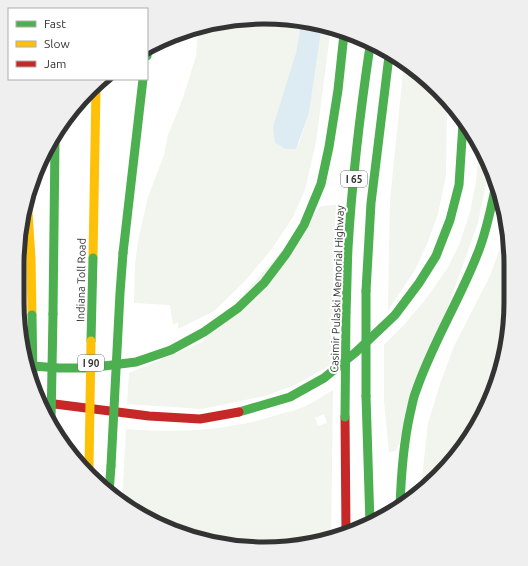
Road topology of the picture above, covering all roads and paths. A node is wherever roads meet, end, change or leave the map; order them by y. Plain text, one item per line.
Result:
1 (344, 38) edge
2 (370, 49) edge
3 (389, 59) edge
4 (143, 80) edge
5 (96, 92) edge
6 (460, 126) edge
7 (463, 129) edge
8 (55, 146) edge
9 (462, 147) junction
10 (494, 195) edge
11 (28, 220) edge
12 (32, 364) edge
13 (33, 366) edge
14 (46, 403) edge
15 (51, 412) edge
16 (89, 466) edge
17 (110, 485) edge
18 (400, 499) edge
19 (370, 517) edge
20 (346, 527) edge

1 - 13 highway
2 - 20 highway, Casimir Pulaski Memorial Highway / I 65, bridge
3 - 19 highway, I 65, bridge
4 - 17 highway, bridge
5 - 16 highway, Indiana Toll Road / I 90, bridge
6 - 9 highway
7 - 9 highway
8 - 15 highway, bridge
9 - 14 highway
10 - 18 highway
11 - 12 highway, bridge

